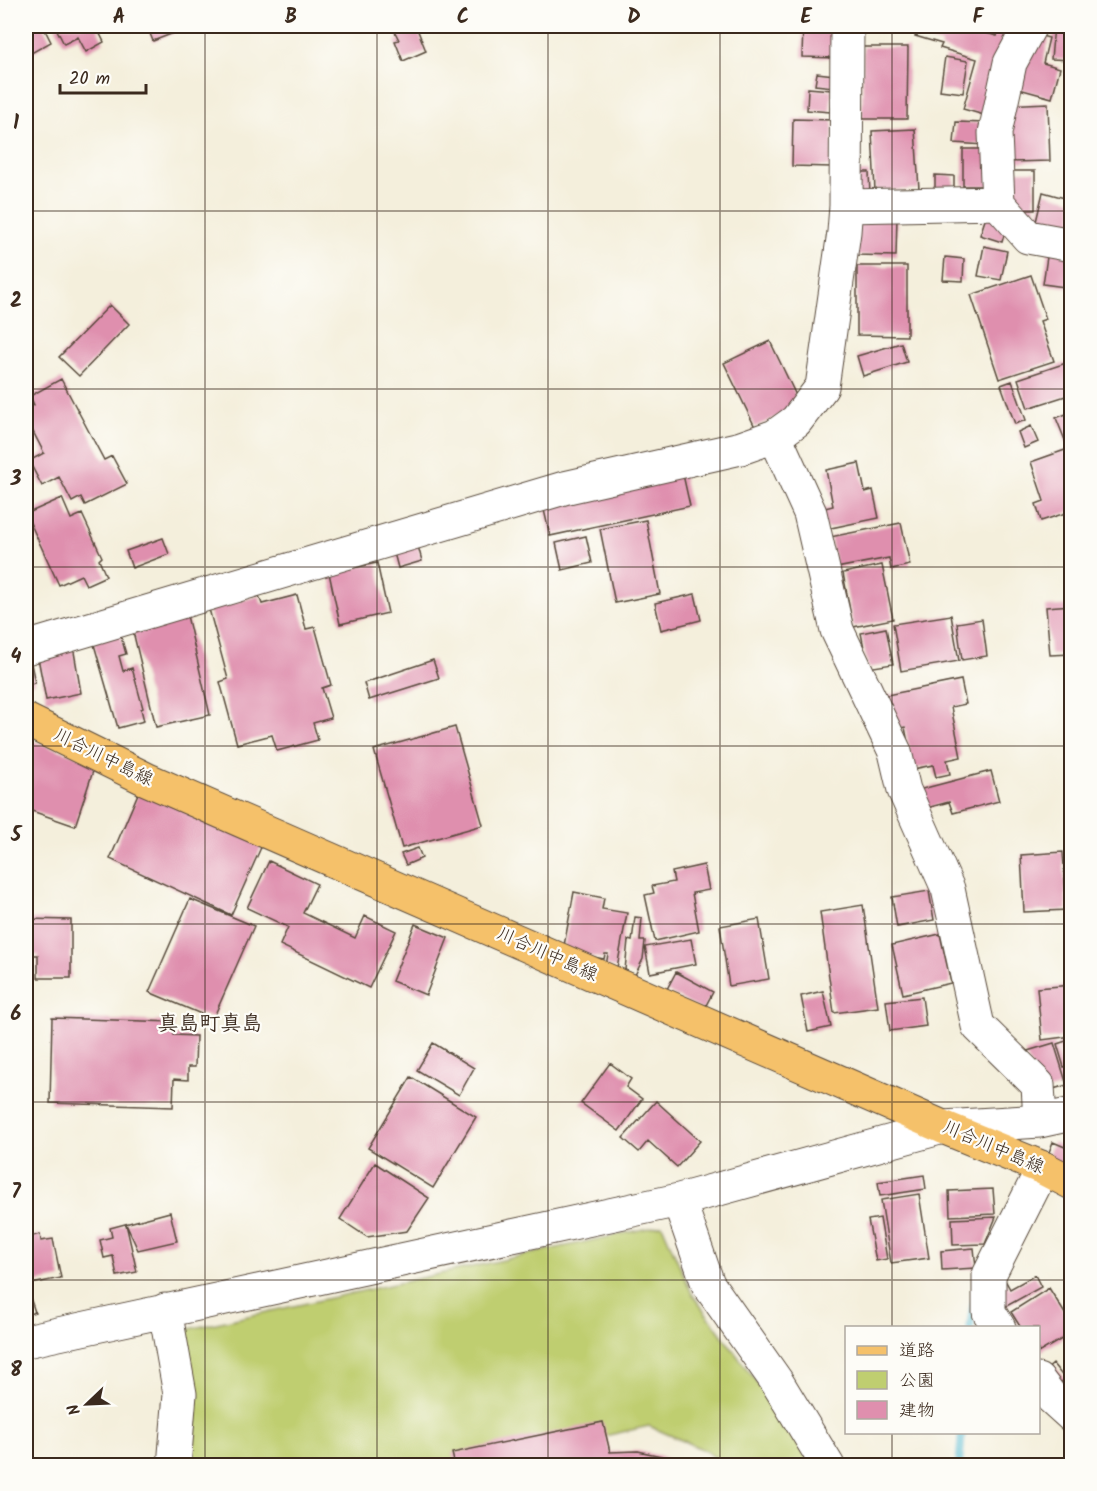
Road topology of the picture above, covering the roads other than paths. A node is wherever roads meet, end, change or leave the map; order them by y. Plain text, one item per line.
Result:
1 (847, 26) edge
2 (1030, 26) edge
3 (998, 203) junction
4 (846, 206) junction
5 (1071, 245) edge
6 (775, 436) junction
7 (26, 648) edge
8 (26, 720) edge
9 (1071, 1114) edge
10 (1040, 1121) junction
11 (943, 1127) junction
12 (1043, 1168) junction
13 (1071, 1183) edge
14 (679, 1200) junction
15 (165, 1310) junction
16 (998, 1326) edge
17 (26, 1341) edge
18 (1040, 1383) edge
19 (1071, 1416) edge
20 (174, 1466) edge
21 (828, 1466) edge

1 - 4 street
2 - 3 street
3 - 4 street
3 - 5 street
4 - 6 street
6 - 7 street
6 - 10 street
8 - 11 main road, 川合川中島線
9 - 10 street
10 - 11 street
11 - 12 main road, 川合川中島線
11 - 14 street
12 - 13 main road, 川合川中島線
12 - 16 street
14 - 15 street
14 - 21 street
15 - 17 street
15 - 20 street
18 - 19 street

